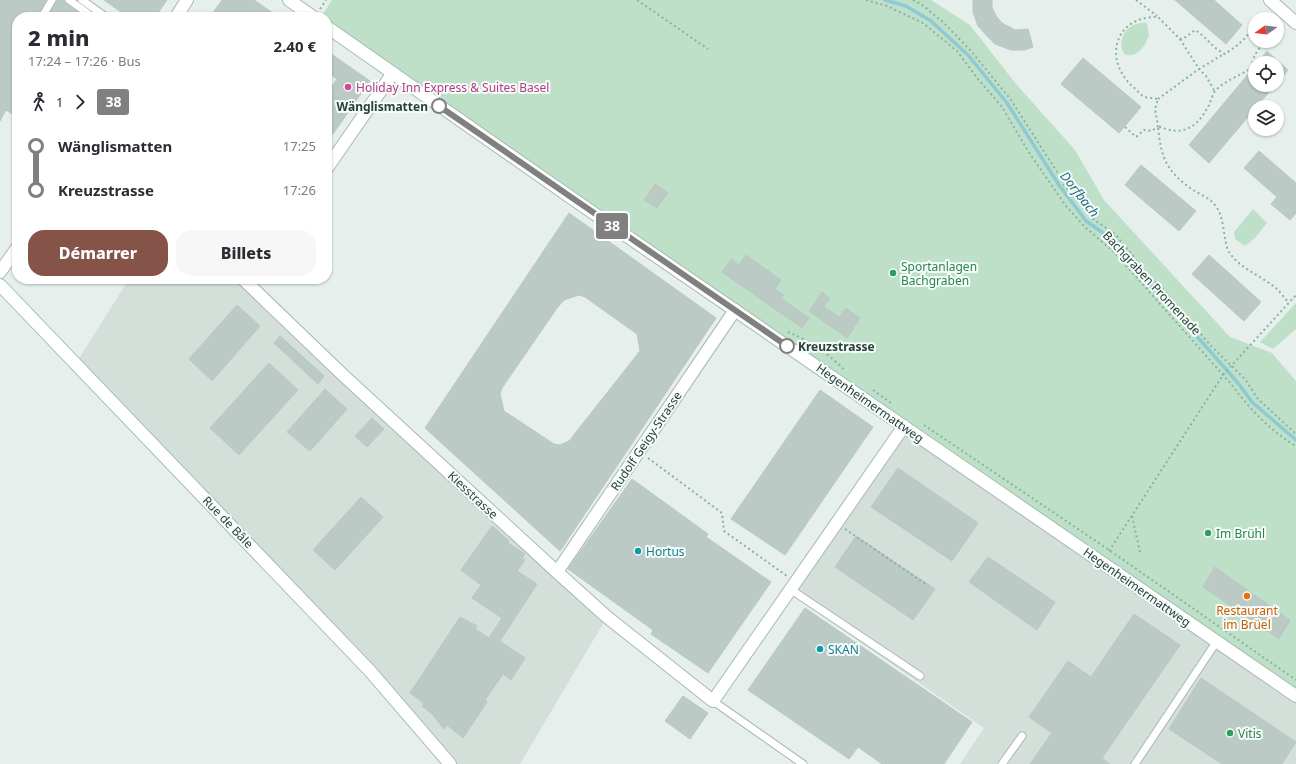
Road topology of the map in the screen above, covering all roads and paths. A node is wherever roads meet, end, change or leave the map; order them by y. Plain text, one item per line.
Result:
1 (52, 0) edge
2 (69, 0) edge
3 (82, 0) edge
4 (187, 0) edge
5 (289, 0) edge
6 (637, 0) edge
7 (866, 0) edge
8 (913, 0) edge
9 (1136, 0) edge
10 (1270, 0) edge
11 (45, 12) edge
12 (86, 12) edge
13 (99, 12) edge
14 (179, 12) edge
15 (306, 12) edge
16 (1158, 16) junction
17 (1293, 20) edge
18 (332, 30) edge
19 (1248, 34) edge
20 (1180, 39) junction
21 (1260, 48) edge
22 (708, 49) dead end
23 (1225, 54) junction
24 (1199, 69) junction
25 (393, 73) junction
26 (1215, 92) junction
27 (1158, 99) junction
28 (1158, 126) junction
29 (1125, 127) dead end
30 (332, 161) edge
31 (12, 255) edge
32 (0, 272) edge
33 (0, 284) edge
34 (251, 284) edge
35 (1296, 295) edge
36 (1289, 303) junction
37 (735, 310) junction
38 (1232, 365) junction
39 (1223, 375) junction
40 (918, 421) dead end
41 (904, 426) junction
42 (1296, 434) edge
43 (1296, 446) edge
44 (639, 452) junction
45 (1132, 516) junction
46 (836, 522) junction
47 (1110, 550) junction
48 (1140, 552) dead end
49 (1102, 562) junction
50 (557, 572) junction
51 (793, 585) junction
52 (927, 585) dead end
53 (1217, 642) junction
54 (920, 676) dead end
55 (1296, 680) edge
56 (1296, 696) edge
57 (712, 701) junction
58 (1022, 736) dead end
59 (450, 764) edge
60 (803, 764) edge
61 (1002, 764) edge
62 (1135, 764) edge

1 - 11 lane
2 - 12 lane
3 - 13 lane
4 - 14 street
5 - 15 street
6 - 22 path
7 - 39 path, Bachgraben Promenade
8 - 38 path, Bachgraben Promenade
9 - 16 path
10 - 17 street
16 - 20 path
16 - 27 path
18 - 25 street, Hegenheimermattweg
19 - 23 path
20 - 23 path
20 - 24 path
21 - 26 path
23 - 24 path
24 - 26 path
24 - 27 path
25 - 30 street
25 - 37 street, Hegenheimermattweg
26 - 28 path
27 - 28 path
28 - 29 path
28 - 36 path
31 - 32 street
33 - 59 street, Rue de Bâle
34 - 50 street, Kiesstrasse
35 - 36 path
36 - 38 path
37 - 41 street, Hegenheimermattweg
37 - 44 street, Rudolf Geigy-Strasse
38 - 39 path
38 - 42 path, Bachgraben Promenade
39 - 43 path, Bachgraben Promenade
39 - 45 path
40 - 47 path
41 - 46 street
41 - 49 street, Hegenheimermattweg
44 - 50 street, Rudolf Geigy-Strasse
44 - 51 path
45 - 47 path
45 - 48 path
46 - 51 street
46 - 52 path
47 - 49 path
47 - 55 path
49 - 53 street, Hegenheimermattweg
50 - 57 street, Kiesstrasse
51 - 54 lane
51 - 57 street
53 - 56 street, Hegenheimermattweg
53 - 62 lane
57 - 60 lane
58 - 61 lane

